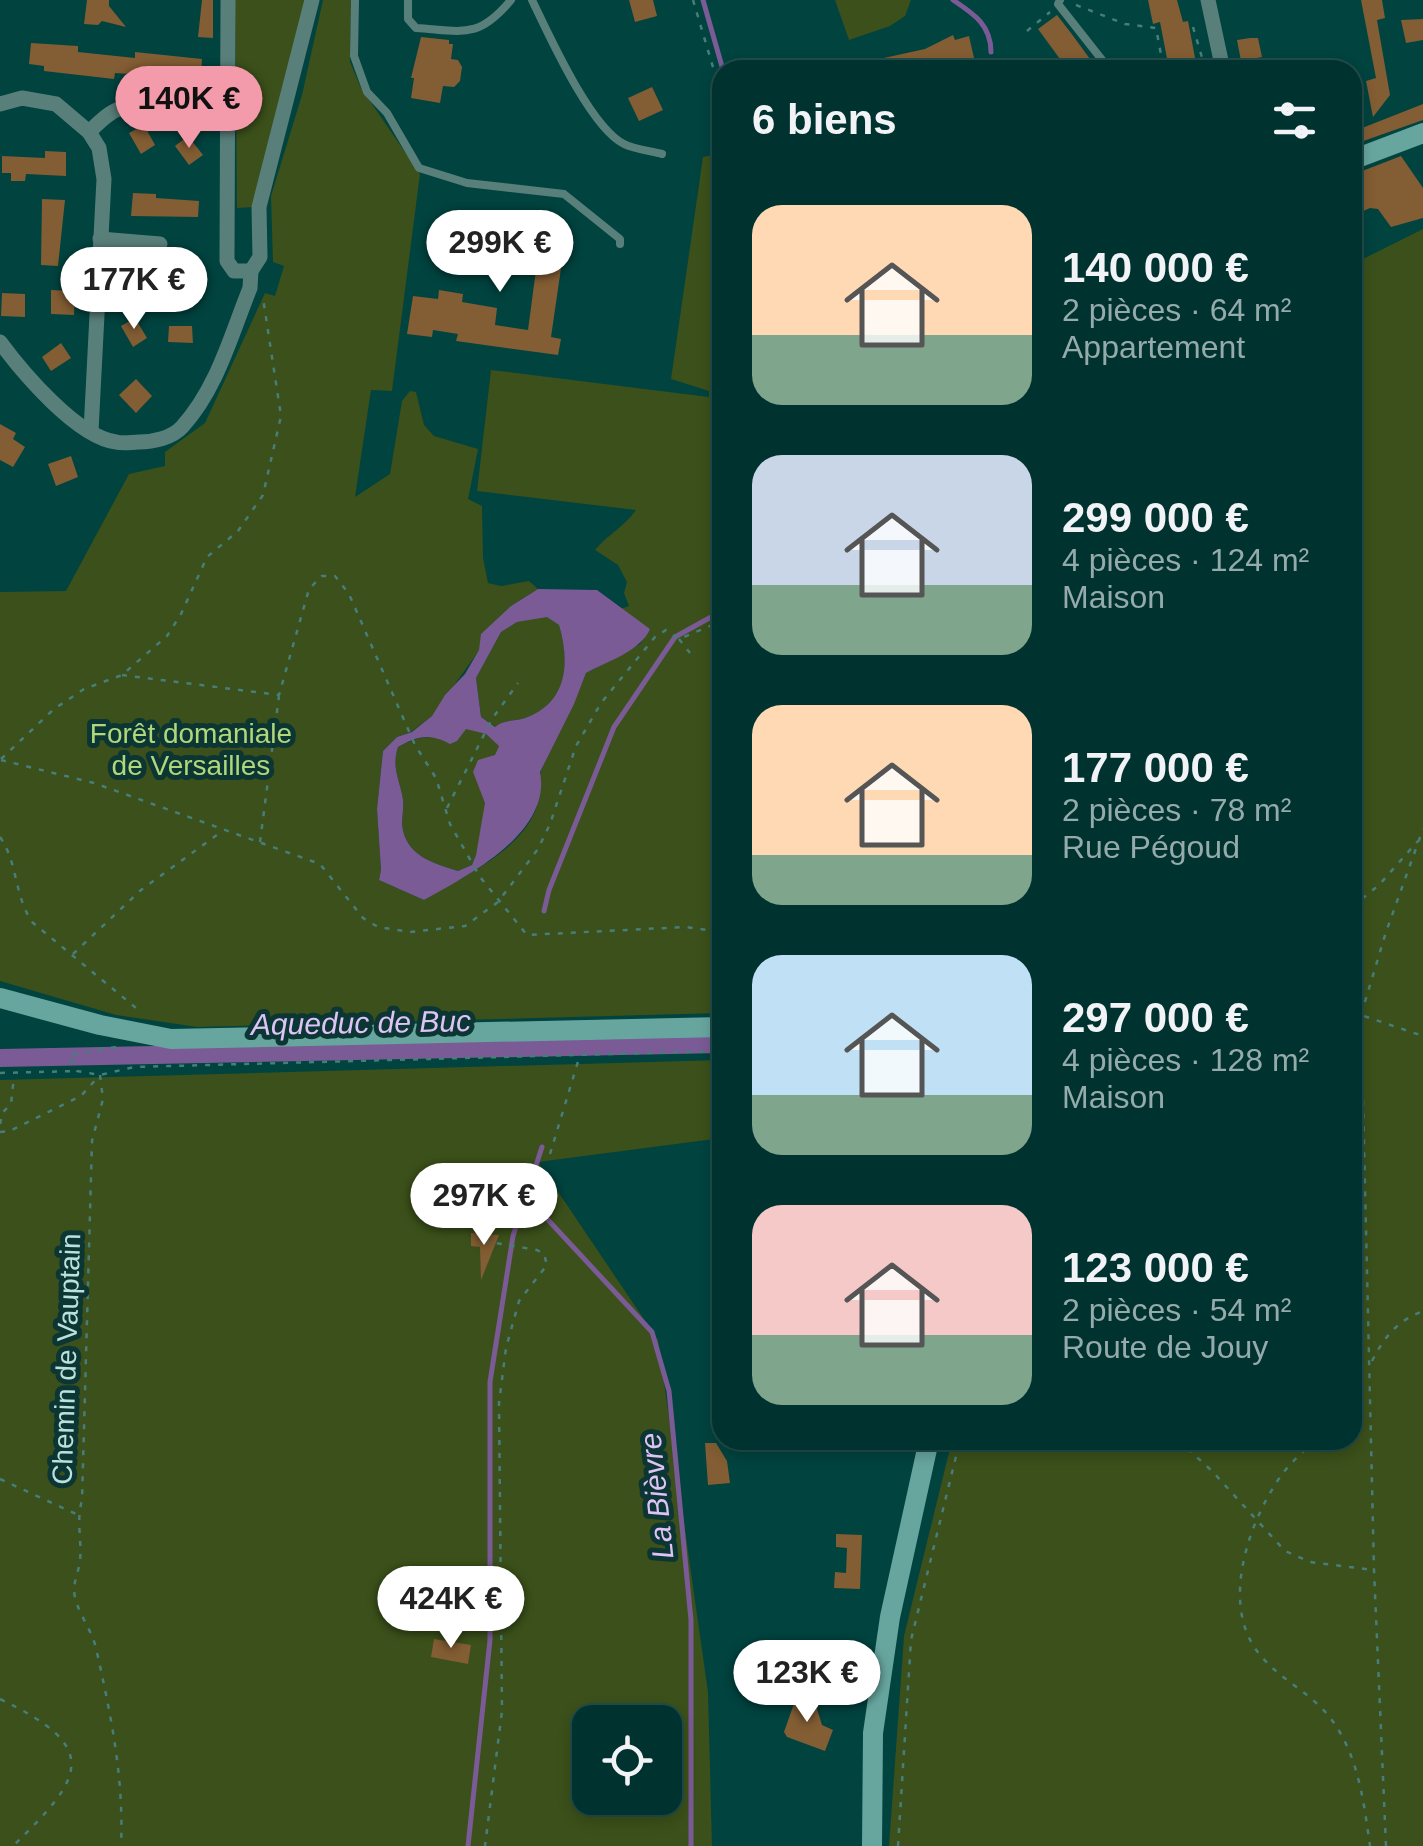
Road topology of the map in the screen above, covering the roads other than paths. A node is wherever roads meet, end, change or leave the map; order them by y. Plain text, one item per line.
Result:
1 (228, 0) edge
2 (312, 0) edge
3 (355, 0) edge
4 (408, 0) edge
5 (511, 0) edge
6 (532, 0) edge
7 (1208, 0) edge
8 (1061, 1) edge
9 (1103, 60) edge
10 (1221, 60) edge
11 (0, 104) edge
12 (162, 109) dead end
13 (89, 132) junction
14 (1423, 133) edge
15 (662, 154) dead end
16 (1362, 156) edge
17 (100, 239) junction
18 (160, 244) dead end
19 (620, 244) dead end
20 (253, 269) junction
21 (0, 342) edge
22 (91, 431) junction
23 (0, 998) edge
24 (712, 1028) edge
25 (927, 1450) edge
26 (872, 1846) edge

1 - 20 street
2 - 20 street
3 - 19 lane
4 - 5 lane
6 - 15 lane
7 - 10 street
8 - 9 lane
11 - 13 street
12 - 13 street
13 - 17 street
14 - 16 main road
17 - 18 street
17 - 22 street
20 - 22 street
21 - 22 street
23 - 24 main road
25 - 26 main road

